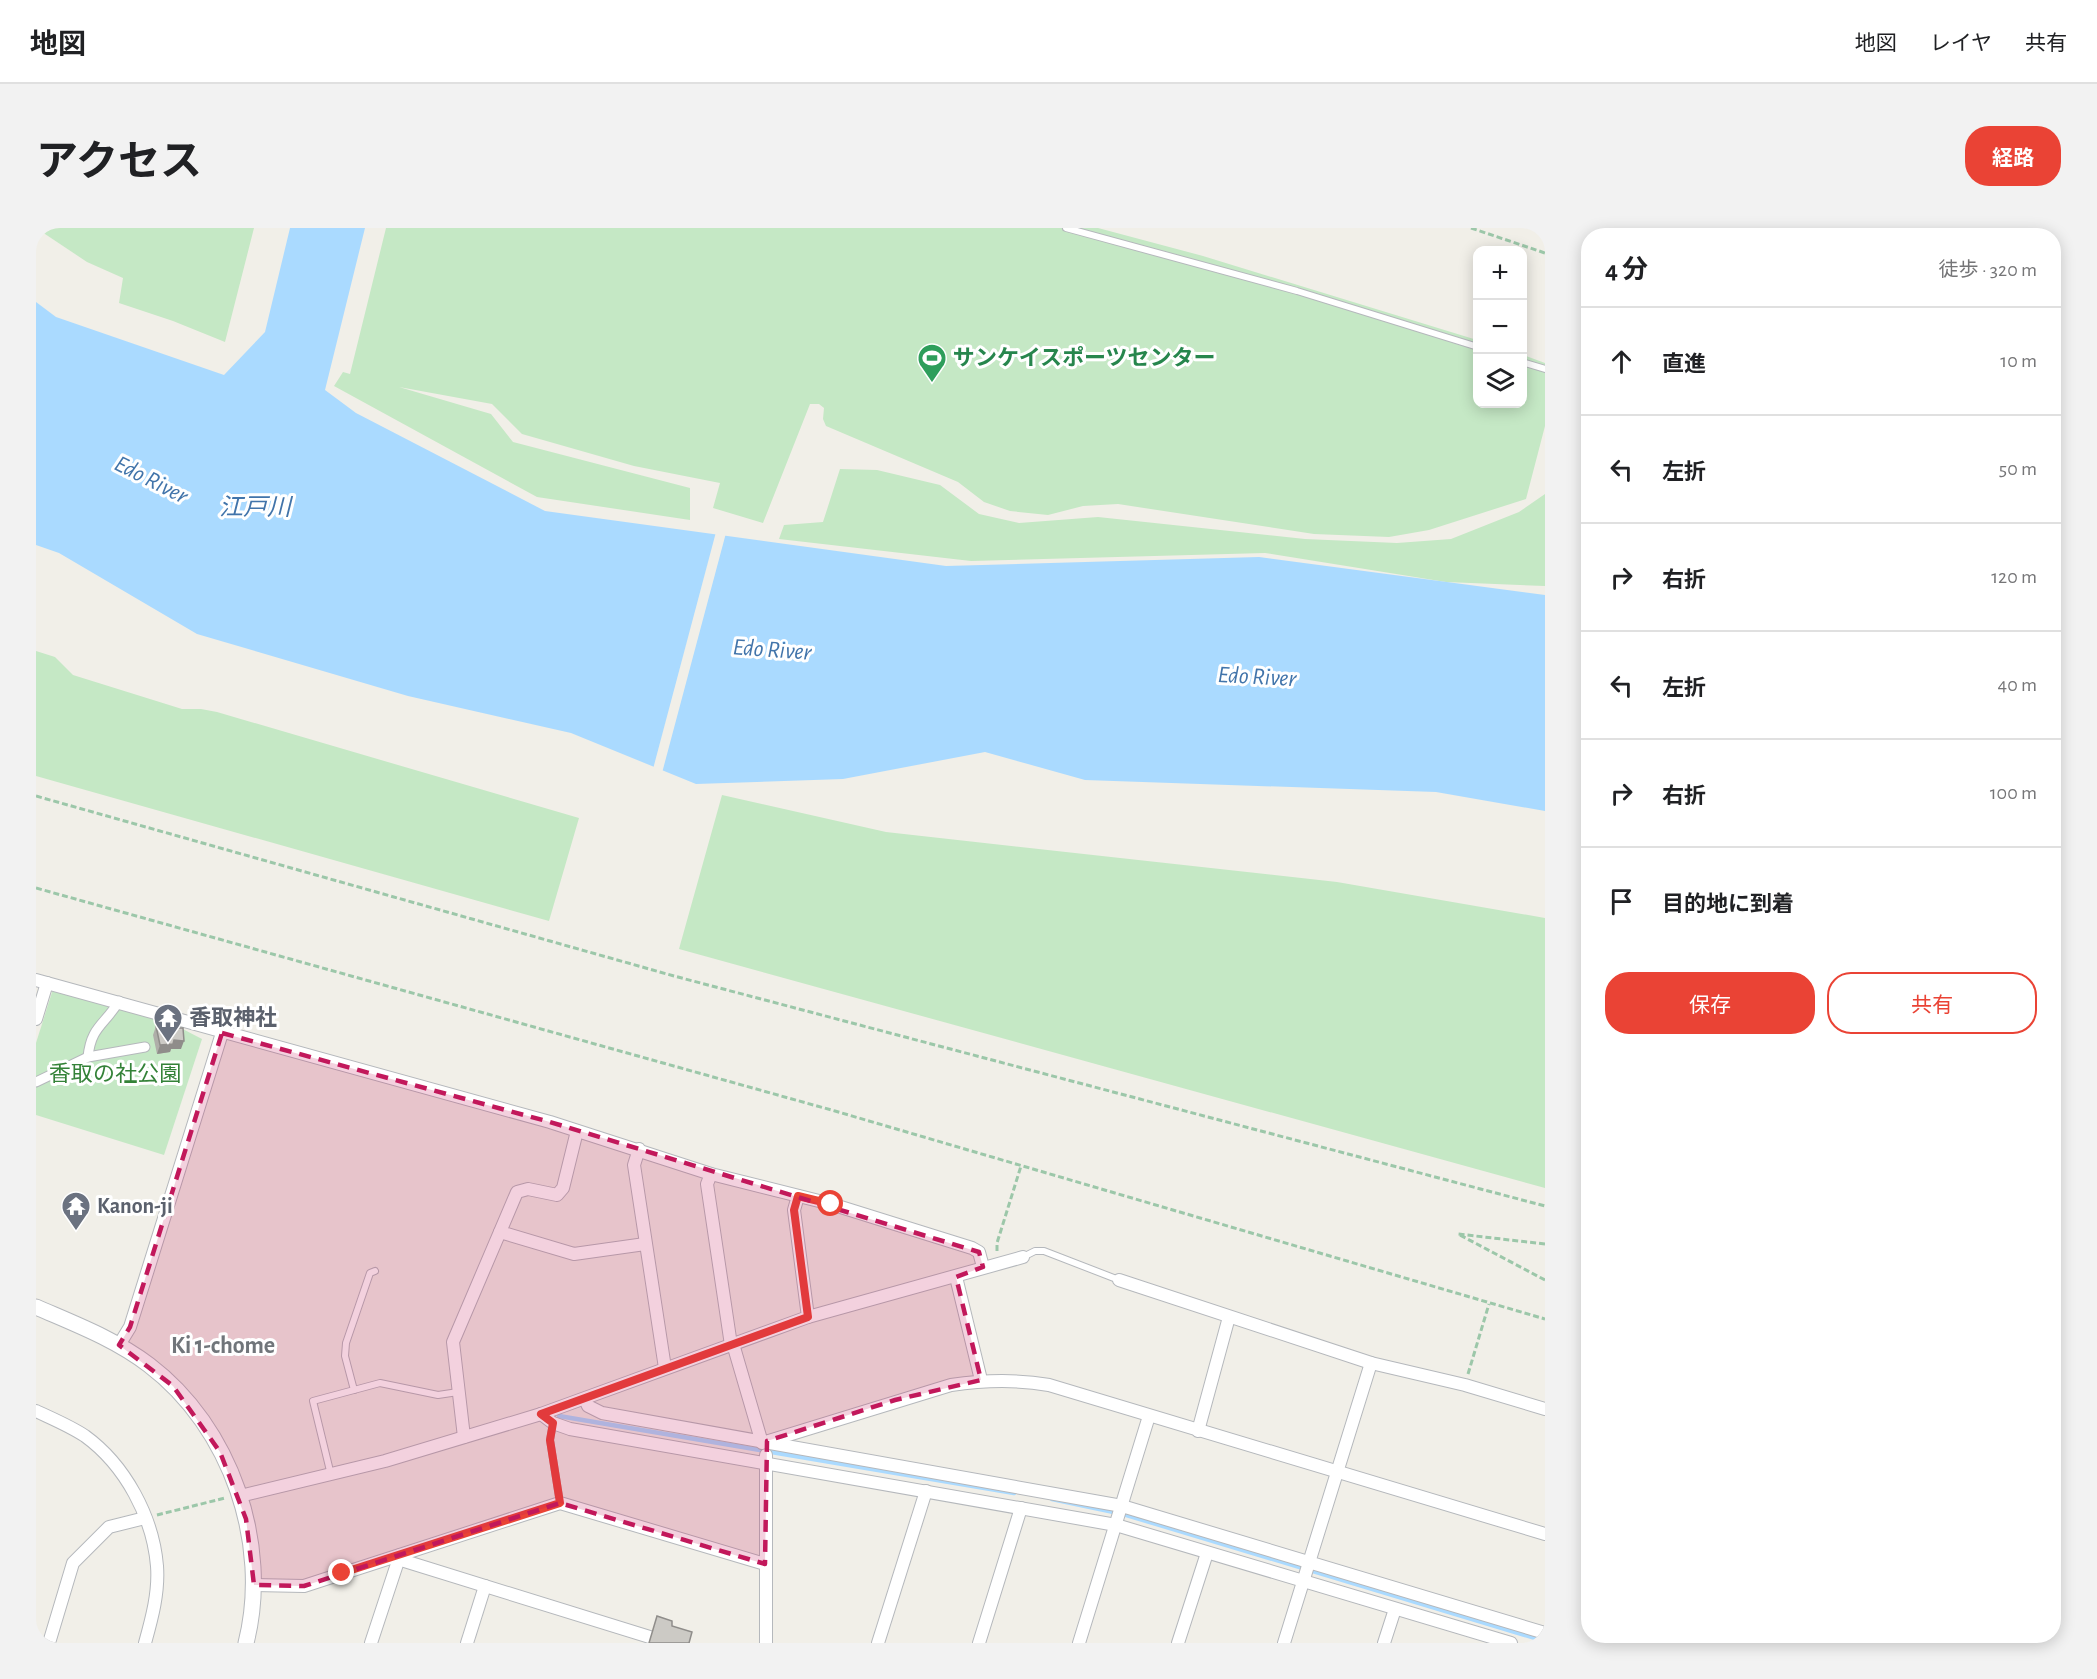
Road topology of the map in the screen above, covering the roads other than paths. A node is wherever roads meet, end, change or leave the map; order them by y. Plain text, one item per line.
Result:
1 (1066, 228) edge
2 (1473, 345) edge
3 (1527, 364) edge
4 (1545, 369) edge
5 (41, 981) edge
6 (119, 1001) junction
7 (36, 1019) edge
8 (222, 1033) junction
9 (145, 1047) dead end
10 (88, 1057) junction
11 (36, 1082) edge
12 (577, 1131) junction
13 (639, 1149) junction
14 (711, 1173) junction
15 (798, 1196) junction
16 (500, 1232) junction
17 (645, 1244) junction
18 (1023, 1257) joint
19 (983, 1267) junction
20 (375, 1271) dead end
21 (956, 1277) junction
22 (1119, 1280) joint
23 (36, 1307) edge
24 (808, 1317) junction
25 (1230, 1317) junction
26 (119, 1345) junction
27 (732, 1345) junction
28 (1371, 1363) junction
29 (665, 1368) junction
30 (981, 1380) junction
31 (354, 1390) junction
32 (459, 1391) junction
33 (585, 1399) junction
34 (1545, 1409) edge
35 (36, 1411) edge
36 (541, 1414) junction
37 (1149, 1416) junction
38 (553, 1423) junction
39 (1198, 1431) junction
40 (464, 1437) junction
41 (764, 1443) junction
42 (765, 1462) junction
43 (1338, 1472) junction
44 (331, 1475) junction
45 (926, 1491) junction
46 (232, 1497) junction
47 (560, 1503) junction
48 (1122, 1506) junction
49 (1021, 1508) junction
50 (145, 1518) junction
51 (1116, 1525) junction
52 (1545, 1534) edge
53 (1206, 1553) junction
54 (399, 1557) junction
55 (1309, 1563) junction
56 (765, 1564) junction
57 (1303, 1582) junction
58 (254, 1585) junction
59 (485, 1586) junction
60 (1395, 1609) junction
61 (1545, 1633) edge
62 (1484, 1639) edge
63 (49, 1643) edge
64 (145, 1643) edge
65 (246, 1643) edge
66 (371, 1643) edge
67 (468, 1643) edge
68 (669, 1643) edge
69 (766, 1643) edge
70 (878, 1643) edge
71 (979, 1643) edge
72 (1079, 1643) edge
73 (1178, 1643) edge
74 (1284, 1643) edge
75 (1384, 1643) edge
76 (1511, 1643) edge

1 - 2 lane
3 - 4 lane
5 - 6 street
5 - 7 street
6 - 8 street
6 - 10 street
8 - 12 street
8 - 26 street
9 - 10 street
10 - 11 street
12 - 13 street
12 - 16 street
13 - 14 street
13 - 17 street
14 - 15 street
14 - 27 street
15 - 19 street
15 - 24 street
16 - 17 street
16 - 32 street
17 - 29 street
18 - 19 street
18 - 22 lane
19 - 21 street
20 - 31 lane
21 - 24 street
21 - 30 street
22 - 25 street
23 - 26 street
24 - 27 street
25 - 28 street
25 - 39 street
26 - 46 street
27 - 29 street
27 - 41 street
28 - 34 street
28 - 43 street
29 - 33 street
30 - 37 street
30 - 41 street
31 - 32 lane
31 - 44 lane
32 - 40 street
33 - 36 street
33 - 41 street
35 - 50 street
36 - 38 street
36 - 40 street
37 - 39 street
37 - 48 street
38 - 42 street
38 - 47 lane
39 - 43 street
40 - 44 street
41 - 42 street
41 - 48 street
42 - 45 street
42 - 56 street
43 - 52 street
43 - 55 street
44 - 46 street
45 - 49 street
45 - 70 street
46 - 58 street
47 - 54 street
47 - 56 street
48 - 51 street
48 - 55 street
49 - 51 street
49 - 71 street
50 - 63 street
50 - 64 street
51 - 53 street
51 - 72 street
53 - 57 street
53 - 73 street
54 - 58 street
54 - 59 street
54 - 66 street
55 - 57 street
55 - 61 street
56 - 69 street
57 - 60 street
57 - 74 street
58 - 65 street
59 - 67 street
59 - 68 street
60 - 62 street
60 - 75 street
62 - 76 street

